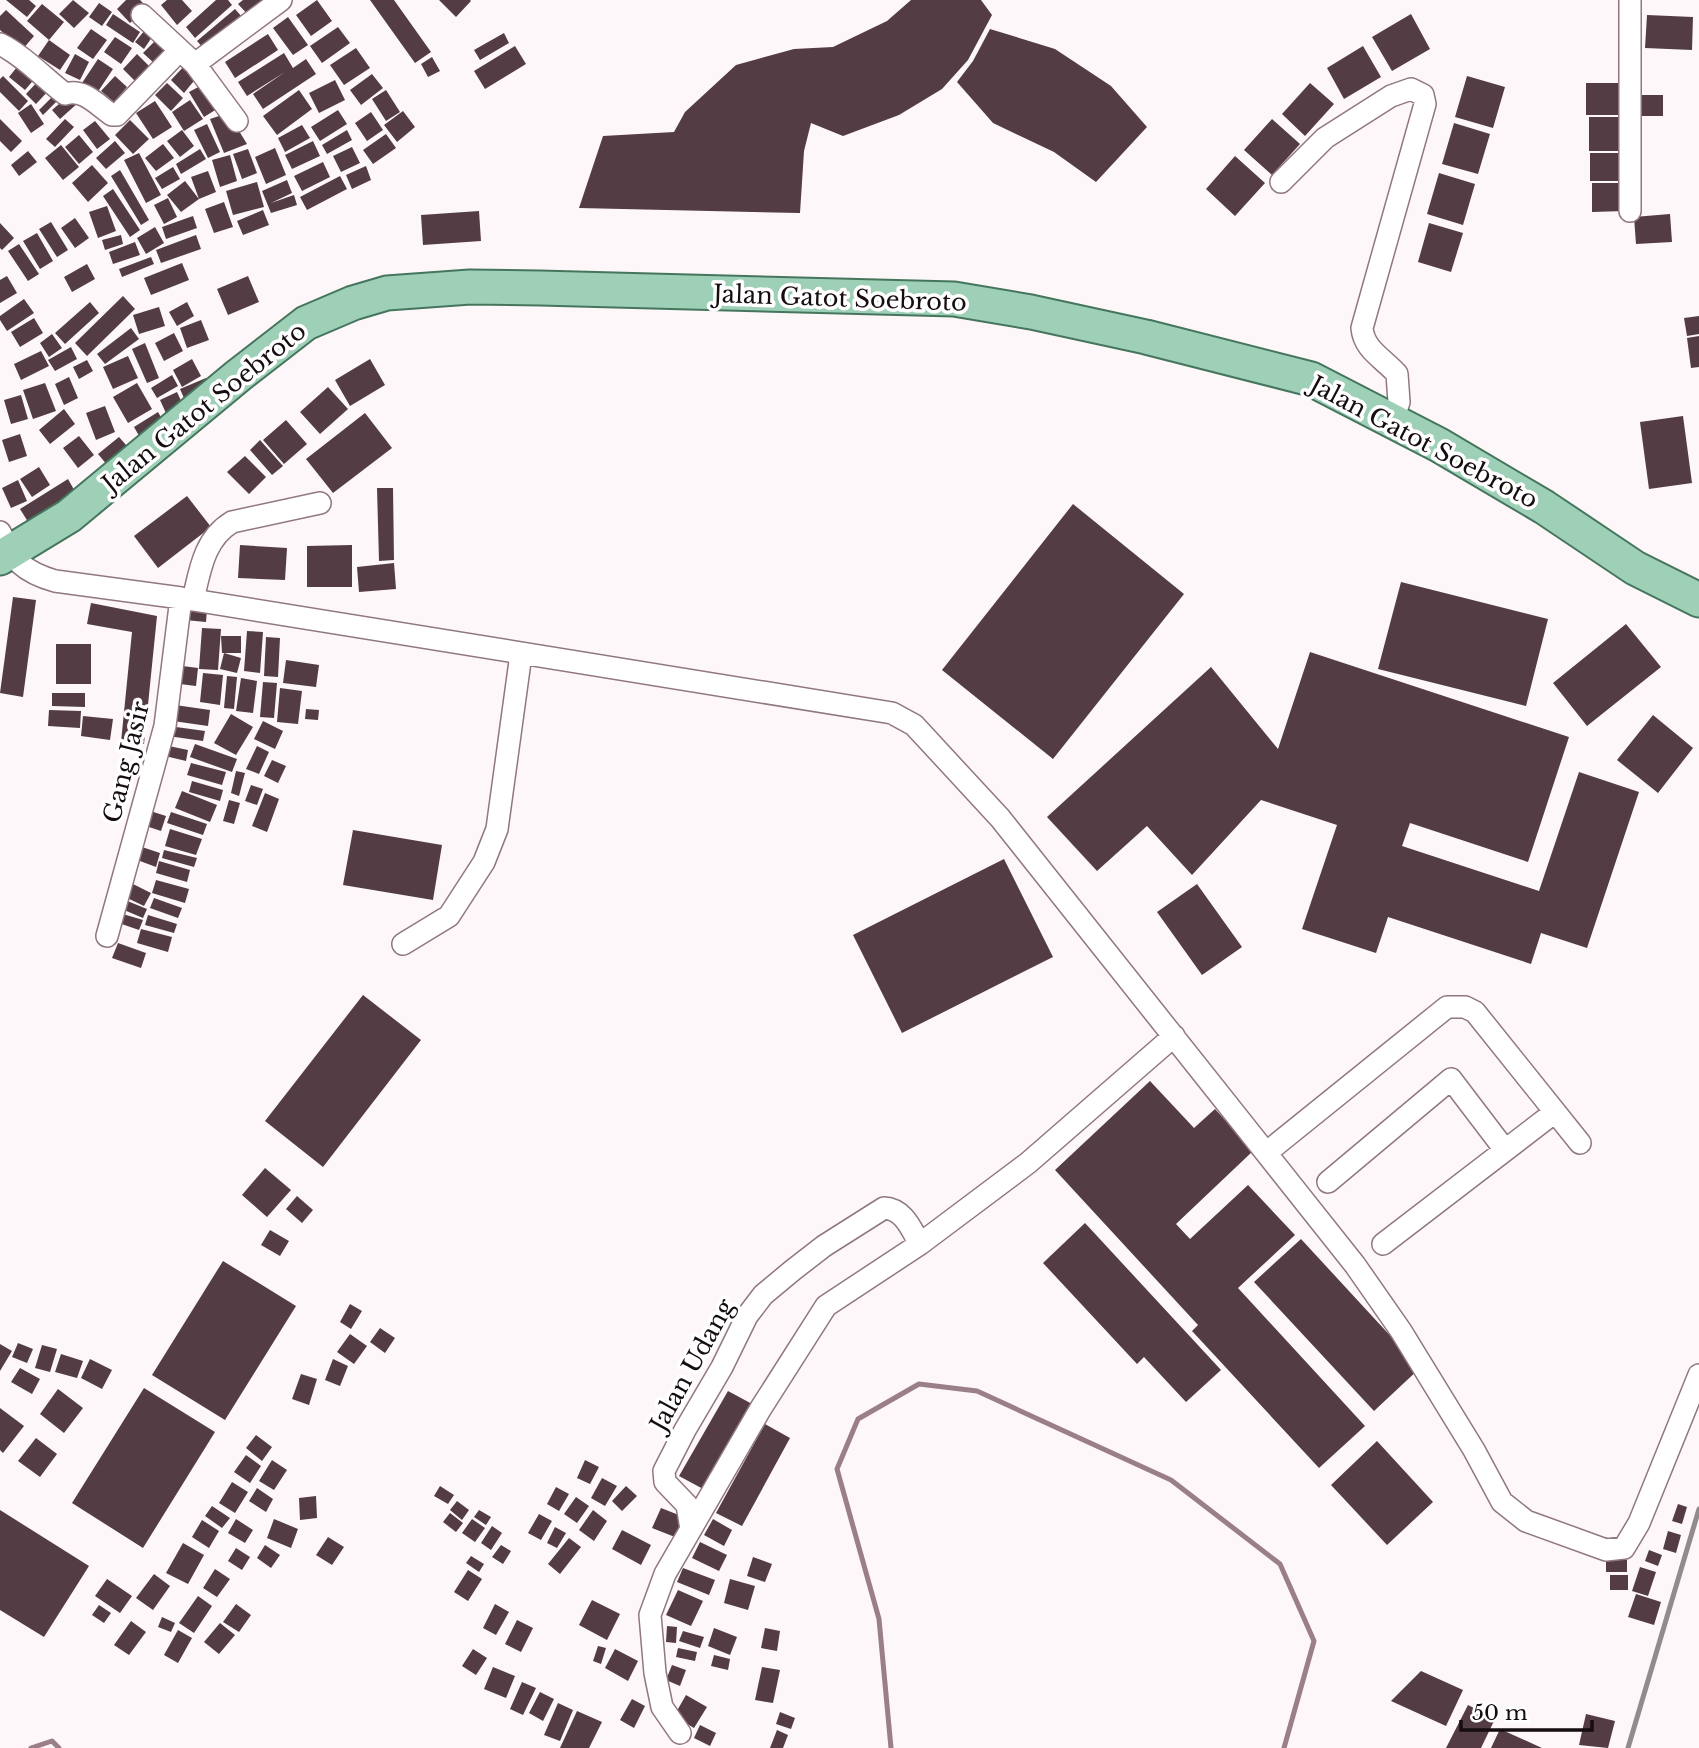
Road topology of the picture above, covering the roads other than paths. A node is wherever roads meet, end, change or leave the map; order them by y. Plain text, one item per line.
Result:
1 (282, 0) edge
2 (1630, 0) edge
3 (142, 15) dead end
4 (0, 44) edge
5 (187, 57) junction
6 (237, 121) dead end
7 (1281, 182) dead end
8 (1630, 211) dead end
9 (1392, 420) junction
10 (320, 503) dead end
11 (3, 548) edge
12 (187, 599) junction
13 (1699, 600) edge
14 (521, 654) junction
15 (107, 936) dead end
16 (402, 944) dead end
17 (1174, 1036) junction
18 (1555, 1112) junction
19 (1580, 1143) dead end
20 (1505, 1150) junction
21 (1266, 1153) junction
22 (1328, 1182) dead end
23 (920, 1244) junction
24 (1383, 1244) dead end
25 (1699, 1375) edge
26 (691, 1529) junction
27 (680, 1733) dead end

1 - 5 street
2 - 8 street
3 - 5 street
4 - 5 street
5 - 6 street
7 - 9 street
9 - 11 main road, Jalan Gatot Soebroto
9 - 13 main road, Jalan Gatot Soebroto
10 - 12 street, Gang Jasir
11 - 12 street
12 - 14 street
12 - 15 street, Gang Jasir
14 - 16 street
14 - 17 street
17 - 21 street
17 - 23 street
18 - 19 street
18 - 20 street
18 - 21 street
20 - 22 street
20 - 24 street
21 - 25 street
23 - 26 street
23 - 26 street, Jalan Udang
26 - 27 street

